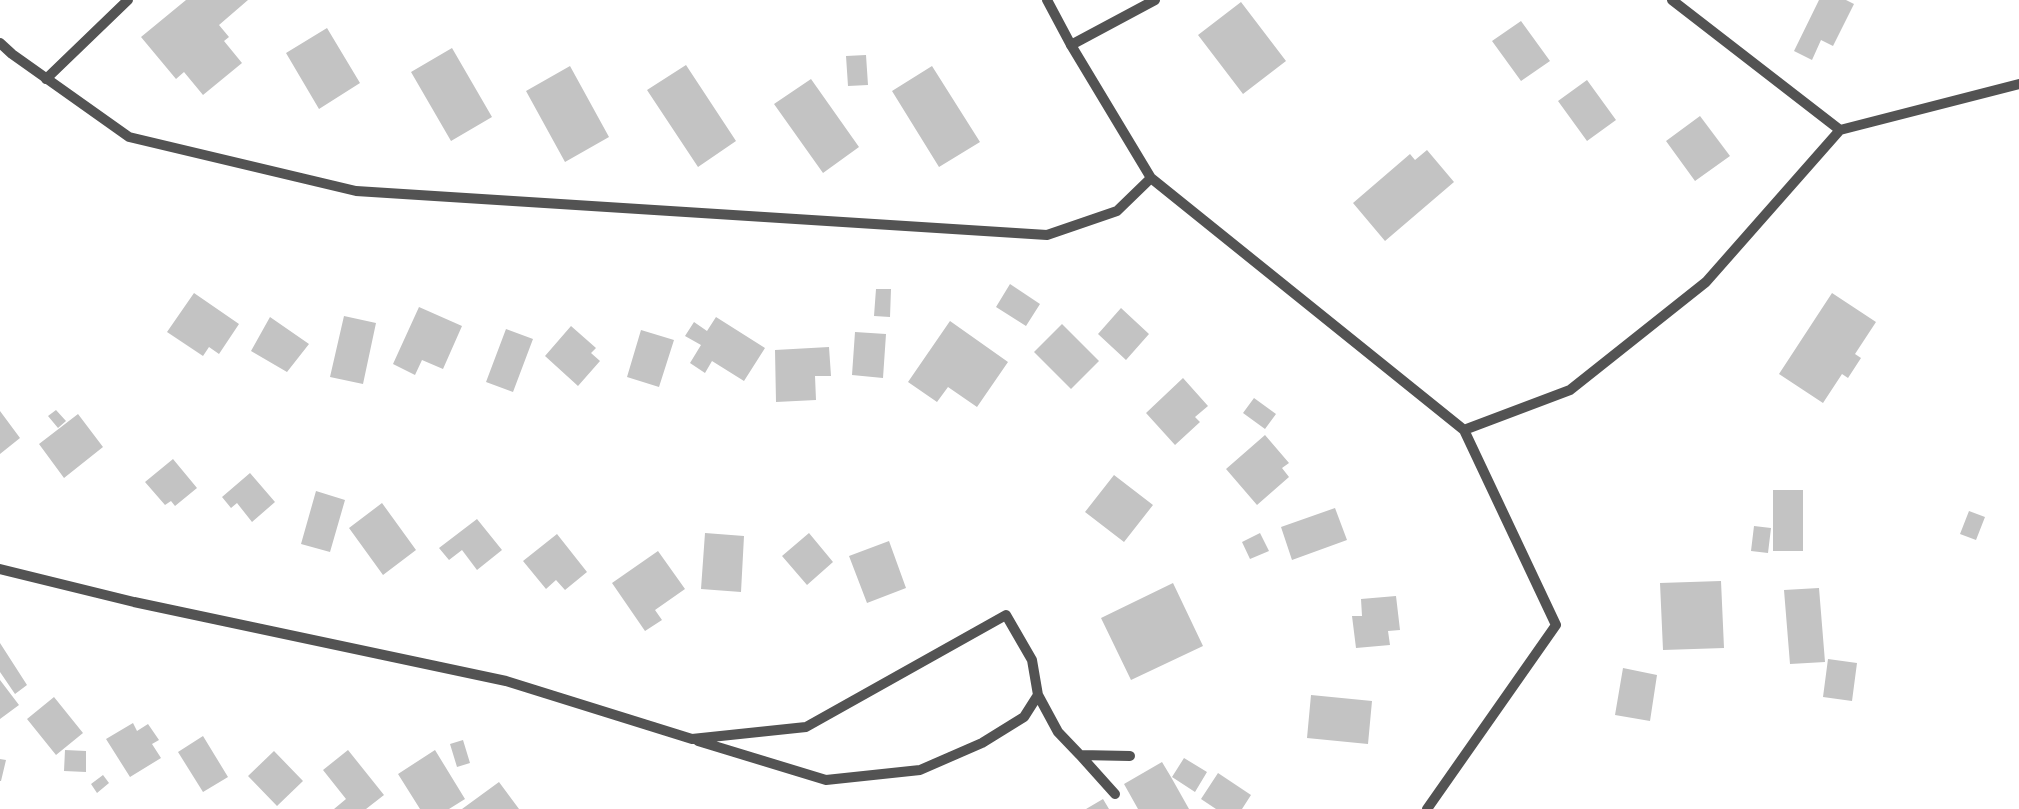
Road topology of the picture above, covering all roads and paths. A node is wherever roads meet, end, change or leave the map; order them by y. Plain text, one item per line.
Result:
1 (128, 0) edge
2 (1047, 0) edge
3 (1155, 0) edge
4 (1672, 0) edge
5 (0, 43) edge
6 (1071, 45) junction
7 (46, 78) junction
8 (2019, 84) edge
9 (1840, 130) junction
10 (1151, 178) junction
11 (1464, 430) junction
12 (0, 569) edge
13 (1038, 695) junction
14 (692, 739) junction
15 (1080, 754) junction
16 (1130, 756) dead end
17 (1115, 794) dead end
18 (1428, 809) edge

1 - 7 street
2 - 6 street
3 - 6 street
4 - 9 street
5 - 7 street
6 - 10 street
7 - 10 street
8 - 9 street
9 - 11 street
10 - 11 street
11 - 18 street
12 - 14 street
13 - 14 street
13 - 14 street
13 - 15 street
15 - 16 street
15 - 17 street

